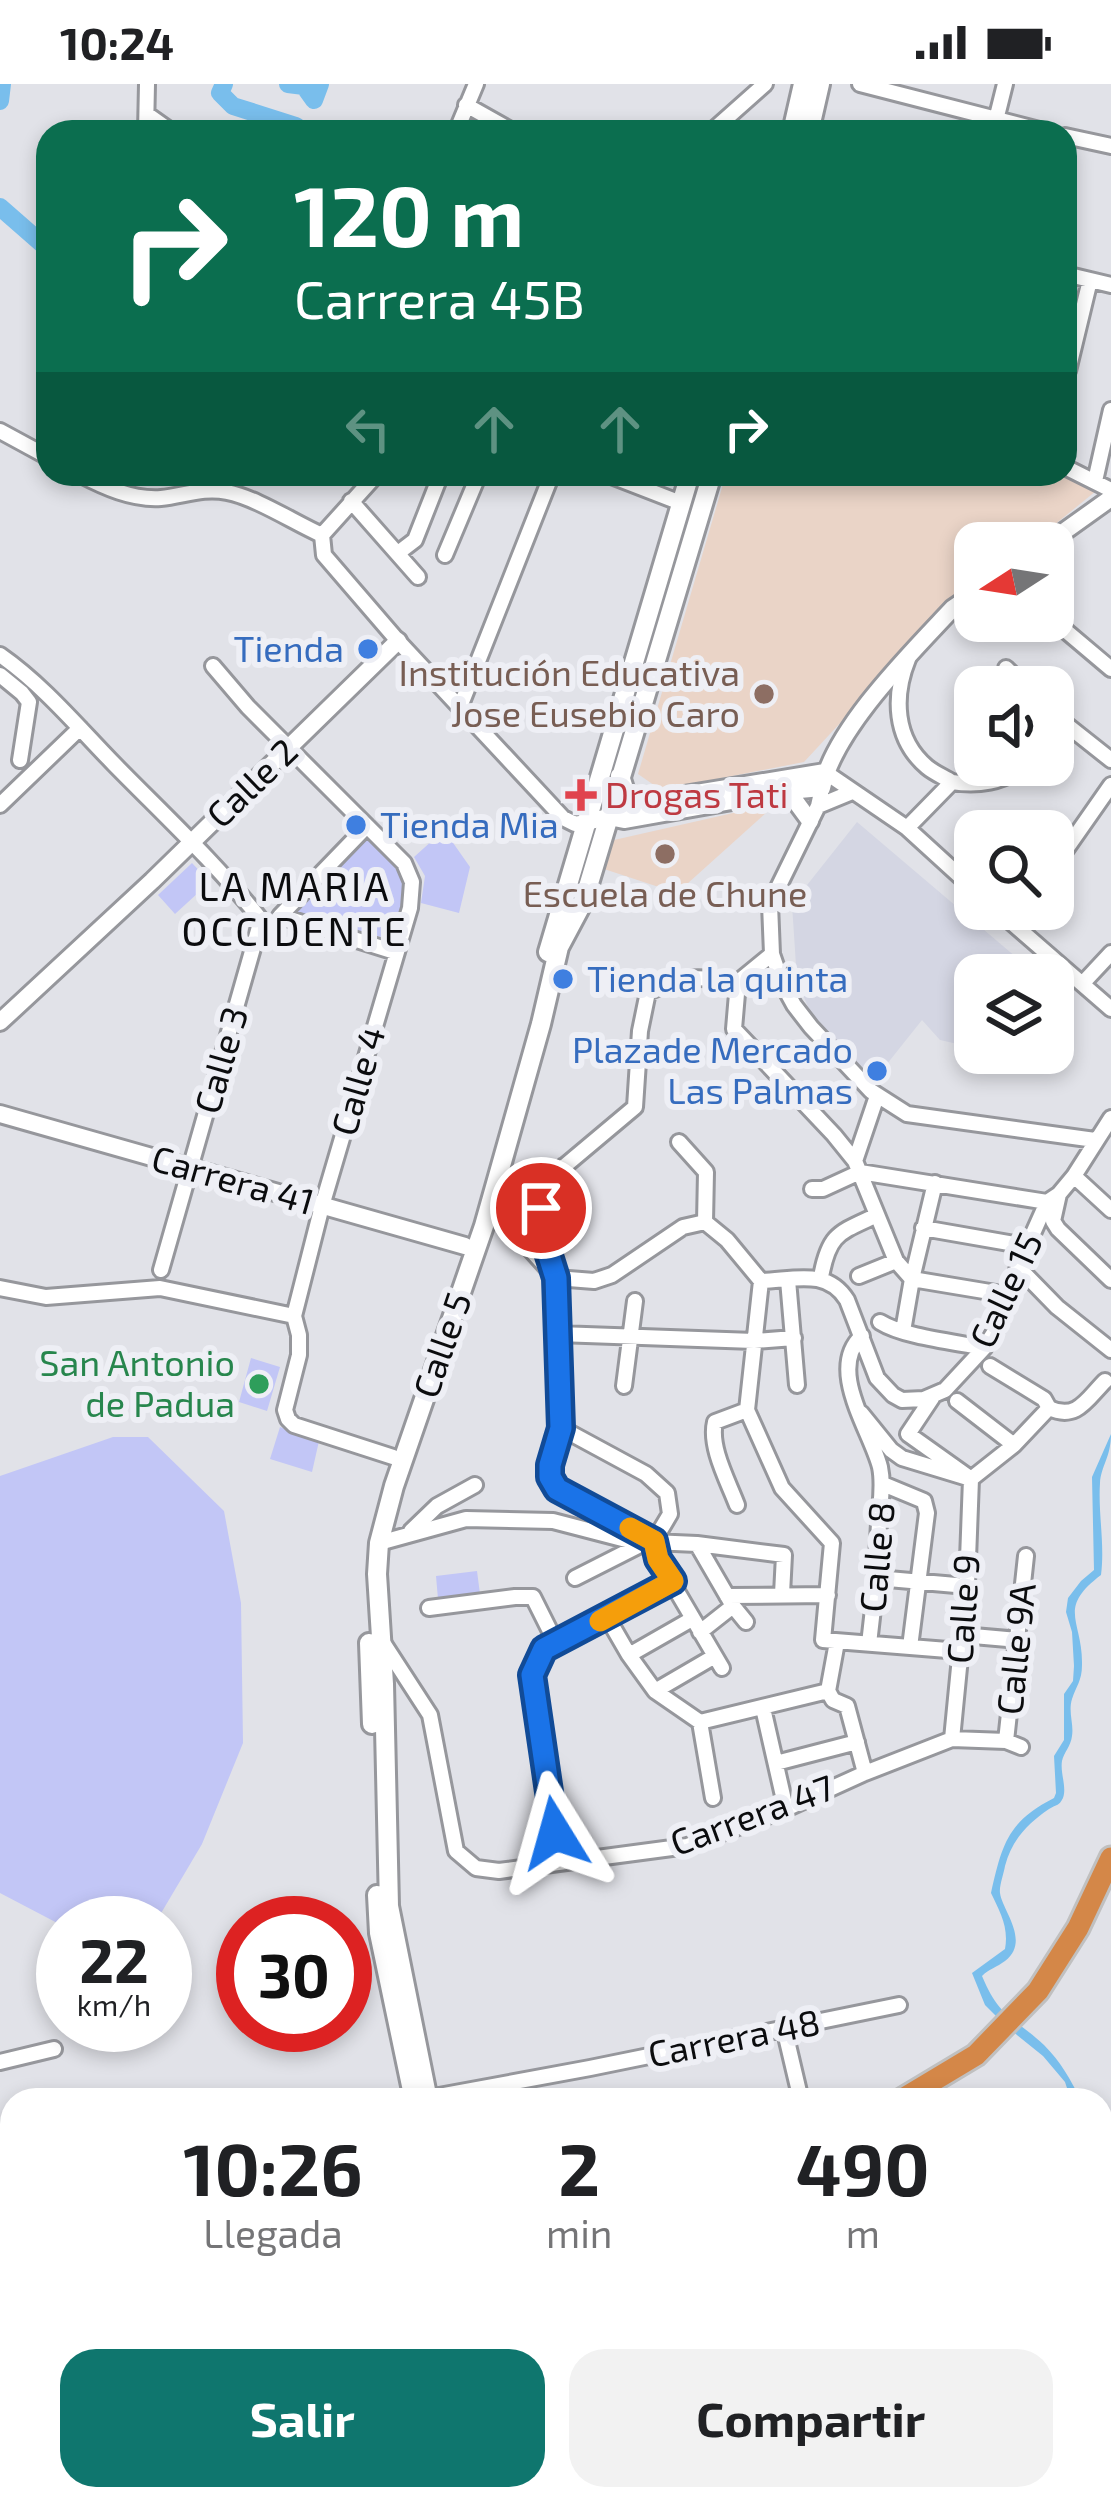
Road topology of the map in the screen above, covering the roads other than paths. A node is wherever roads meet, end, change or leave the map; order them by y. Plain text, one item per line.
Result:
1 (476, 84) edge
2 (764, 84) edge
3 (803, 84) edge
4 (820, 84) edge
5 (860, 84) edge
6 (1005, 84) edge
7 (146, 86) edge
8 (466, 105) junction
9 (147, 120) edge
10 (460, 120) edge
11 (493, 120) edge
12 (724, 120) edge
13 (795, 120) edge
14 (812, 120) edge
15 (976, 120) edge
16 (996, 120) edge
17 (1077, 139) edge
18 (1111, 146) edge
19 (1077, 277) edge
20 (1090, 280) junction
21 (1111, 285) edge
22 (1077, 334) edge
23 (1111, 410) edge
24 (0, 431) edge
25 (36, 451) edge
26 (1077, 472) edge
27 (1095, 481) junction
28 (107, 486) edge
29 (365, 486) edge
30 (437, 486) edge
31 (474, 486) edge
32 (547, 486) edge
33 (637, 486) edge
34 (687, 486) edge
35 (708, 486) edge
36 (1111, 494) edge
37 (351, 501) junction
38 (682, 503) junction
39 (1074, 523) edge
40 (322, 535) junction
41 (398, 553) junction
42 (446, 555) dead end
43 (418, 577) dead end
44 (954, 607) edge
45 (1074, 638) edge
46 (398, 641) junction
47 (910, 654) junction
48 (0, 655) edge
49 (213, 666) dead end
50 (1111, 669) edge
51 (0, 675) edge
52 (460, 707) junction
53 (80, 728) junction
54 (1074, 732) edge
55 (621, 743) junction
56 (288, 747) junction
57 (20, 760) dead end
58 (1111, 760) edge
59 (620, 776) junction
60 (824, 782) junction
61 (952, 782) joint
62 (791, 783) junction
63 (1111, 785) edge
64 (852, 792) junction
65 (2, 802) edge
66 (639, 802) junction
67 (609, 817) junction
68 (586, 822) junction
69 (368, 826) junction
70 (907, 828) junction
71 (1074, 838) edge
72 (190, 843) junction
73 (954, 871) edge
74 (1024, 930) edge
75 (395, 952) junction
76 (1111, 953) edge
77 (772, 954) junction
78 (738, 982) junction
79 (1084, 982) junction
80 (1111, 1009) edge
81 (0, 1022) edge
82 (877, 1096) junction
83 (0, 1114) edge
84 (1110, 1123) edge
85 (863, 1130) junction
86 (834, 1136) junction
87 (1096, 1140) junction
88 (679, 1142) dead end
89 (564, 1166) junction
90 (858, 1166) junction
91 (189, 1168) junction
92 (1074, 1176) junction
93 (934, 1183) junction
94 (812, 1189) dead end
95 (1053, 1198) junction
96 (322, 1206) junction
97 (489, 1206) junction
98 (1111, 1210) edge
99 (510, 1212) junction
100 (877, 1215) junction
101 (705, 1222) junction
102 (923, 1228) junction
103 (465, 1246) junction
104 (1026, 1246) junction
105 (896, 1261) junction
106 (1018, 1267) junction
107 (161, 1270) dead end
108 (820, 1276) junction
109 (859, 1276) dead end
110 (556, 1278) junction
111 (912, 1279) junction
112 (788, 1280) junction
113 (1111, 1280) edge
114 (761, 1282) junction
115 (0, 1288) edge
116 (1008, 1295) junction
117 (635, 1301) dead end
118 (907, 1306) junction
119 (294, 1316) junction
120 (903, 1330) junction
121 (558, 1334) junction
122 (862, 1336) junction
123 (629, 1338) junction
124 (794, 1338) junction
125 (754, 1341) junction
126 (985, 1348) junction
127 (1111, 1350) edge
128 (990, 1366) dead end
129 (1105, 1381) dead end
130 (797, 1385) dead end
131 (624, 1386) dead end
132 (933, 1396) junction
133 (957, 1401) dead end
134 (857, 1408) junction
135 (1049, 1408) junction
136 (747, 1410) junction
137 (561, 1428) junction
138 (1014, 1444) junction
139 (394, 1457) junction
140 (971, 1479) junction
141 (883, 1484) junction
142 (475, 1485) dead end
143 (737, 1505) dead end
144 (408, 1535) junction
145 (651, 1541) junction
146 (379, 1543) junction
147 (697, 1544) junction
148 (1026, 1556) dead end
149 (575, 1578) dead end
150 (877, 1578) junction
151 (673, 1581) junction
152 (919, 1581) junction
153 (967, 1586) junction
154 (782, 1594) junction
155 (828, 1595) junction
156 (730, 1601) junction
157 (429, 1607) dead end
158 (607, 1617) junction
159 (746, 1622) dead end
160 (696, 1625) junction
161 (380, 1640) junction
162 (1019, 1640) junction
163 (830, 1641) junction
164 (961, 1643) junction
165 (868, 1644) junction
166 (549, 1645) junction
167 (910, 1647) junction
168 (629, 1655) junction
169 (828, 1690) junction
170 (655, 1691) junction
171 (763, 1708) junction
172 (700, 1722) junction
173 (952, 1739) junction
174 (857, 1742) junction
175 (1014, 1744) joint
176 (776, 1763) junction
177 (865, 1773) junction
178 (713, 1798) dead end
179 (786, 1809) junction
180 (1111, 1858) edge
181 (559, 1862) junction
182 (899, 2005) dead end
183 (784, 2028) junction
184 (45, 2052) edge
185 (0, 2062) edge
186 (420, 2088) edge
187 (421, 2088) edge
188 (479, 2088) edge
189 (798, 2088) edge
190 (930, 2088) edge

1 - 8 street
2 - 12 street
3 - 13 main road
4 - 14 main road
5 - 15 street
6 - 16 street
7 - 9 street
8 - 10 street
8 - 11 street
17 - 18 street
19 - 20 street
20 - 21 street
20 - 22 street
23 - 27 street
24 - 25 street
26 - 27 street
27 - 36 street
28 - 40 street
29 - 37 street
30 - 41 street
31 - 42 street
32 - 52 street
33 - 38 street
34 - 38 main road, Calle 5
35 - 55 main road, Calle 5
36 - 39 street
37 - 40 street
37 - 41 street
38 - 55 main road, Calle 5
40 - 46 street
41 - 43 street
44 - 47 street
45 - 50 street
46 - 52 street
46 - 56 street, Calle 2
47 - 60 street
47 - 61 street
48 - 53 street
49 - 56 street
51 - 57 street
52 - 68 street
53 - 65 street
53 - 72 street
54 - 58 street
55 - 59 main road, Calle 5
55 - 68 main road, Calle 5
56 - 69 street
56 - 72 street, Calle 2
59 - 66 main road
59 - 67 main road, Calle 5
60 - 62 street
60 - 62 street
60 - 62 street
60 - 64 street
60 - 64 street
60 - 77 street
61 - 70 street
62 - 66 street
62 - 67 street
63 - 71 street
64 - 70 street
66 - 67 street
67 - 68 street
67 - 97 main road, Calle 5
68 - 103 main road, Calle 5
69 - 75 street, Calle 4
69 - 75 street
70 - 73 street
72 - 81 street, Calle 2
72 - 91 street, Calle 3
74 - 79 street
75 - 96 street, Calle 4
76 - 79 street
77 - 78 street
77 - 82 street
78 - 86 street
78 - 89 street
79 - 80 street
82 - 85 street
82 - 87 street
83 - 91 street, Carrera 41
84 - 87 street, Calle 15
85 - 86 street
85 - 90 street
86 - 90 street
87 - 92 street, Calle 15
88 - 101 street
89 - 99 street
89 - 110 street
90 - 93 street
90 - 94 street
90 - 100 street
91 - 96 street, Carrera 41
91 - 107 street, Calle 3
92 - 95 street, Calle 15
92 - 98 street
93 - 95 street
93 - 102 street
95 - 104 street, Calle 15
95 - 113 street
96 - 103 street, Carrera 41
96 - 119 street, Calle 4
97 - 99 street
97 - 146 main road, Calle 5
99 - 110 street
100 - 105 street
100 - 108 street
101 - 110 street
101 - 114 street
102 - 104 street
102 - 111 street
103 - 139 main road, Calle 5
104 - 106 street, Calle 15
105 - 109 street
105 - 111 street
106 - 116 street, Calle 15
106 - 127 street
108 - 112 street
108 - 122 street
110 - 121 street
111 - 116 street
111 - 118 street
112 - 114 street
112 - 124 street
114 - 125 street
115 - 119 street
116 - 126 street, Calle 15
117 - 123 street
118 - 120 street
118 - 120 street
119 - 139 street, Calle 4
120 - 126 street
121 - 123 street
121 - 137 street
122 - 132 street, Calle 15
122 - 134 street, Calle 8
123 - 125 street
123 - 131 street
124 - 125 street
124 - 130 street
125 - 136 street
126 - 132 street, Calle 15
128 - 135 street
129 - 135 street
132 - 140 street, Calle 15
133 - 138 street
134 - 140 street
134 - 141 street, Calle 8
135 - 138 street
136 - 143 street
136 - 155 street
137 - 145 street
137 - 145 street
138 - 140 street
139 - 186 main road, Calle 5
140 - 153 street, Calle 9
141 - 150 street, Calle 8
141 - 152 street
142 - 144 street
144 - 145 street
144 - 146 street
145 - 147 street
145 - 149 street
145 - 151 street
146 - 161 main road, Calle 5
147 - 154 street
147 - 156 street
148 - 162 street, Calle 9A
150 - 152 street
150 - 165 street, Calle 8
151 - 158 street
151 - 160 street
152 - 153 street
152 - 167 street
153 - 164 street, Calle 9
154 - 155 street
154 - 156 street
155 - 163 street
156 - 159 street
156 - 160 street
157 - 166 street
158 - 166 street
158 - 168 street
160 - 168 street
160 - 170 street
161 - 181 street, Carrera 47
161 - 187 main road, Calle 5
162 - 164 street
162 - 175 street, Calle 9A
163 - 165 street
163 - 169 street
164 - 167 street
164 - 173 street, Calle 9
165 - 167 street
166 - 181 street
168 - 170 street
169 - 171 street
169 - 174 street
170 - 172 street
171 - 172 street
171 - 176 street
172 - 178 street
173 - 175 street, Carrera 47
173 - 177 street, Carrera 47
174 - 176 street
174 - 177 street
176 - 179 street
177 - 179 street, Carrera 47
179 - 181 street, Carrera 47
180 - 190 highway
182 - 183 street, Carrera 48
183 - 188 street, Carrera 48
183 - 189 street
184 - 185 street

